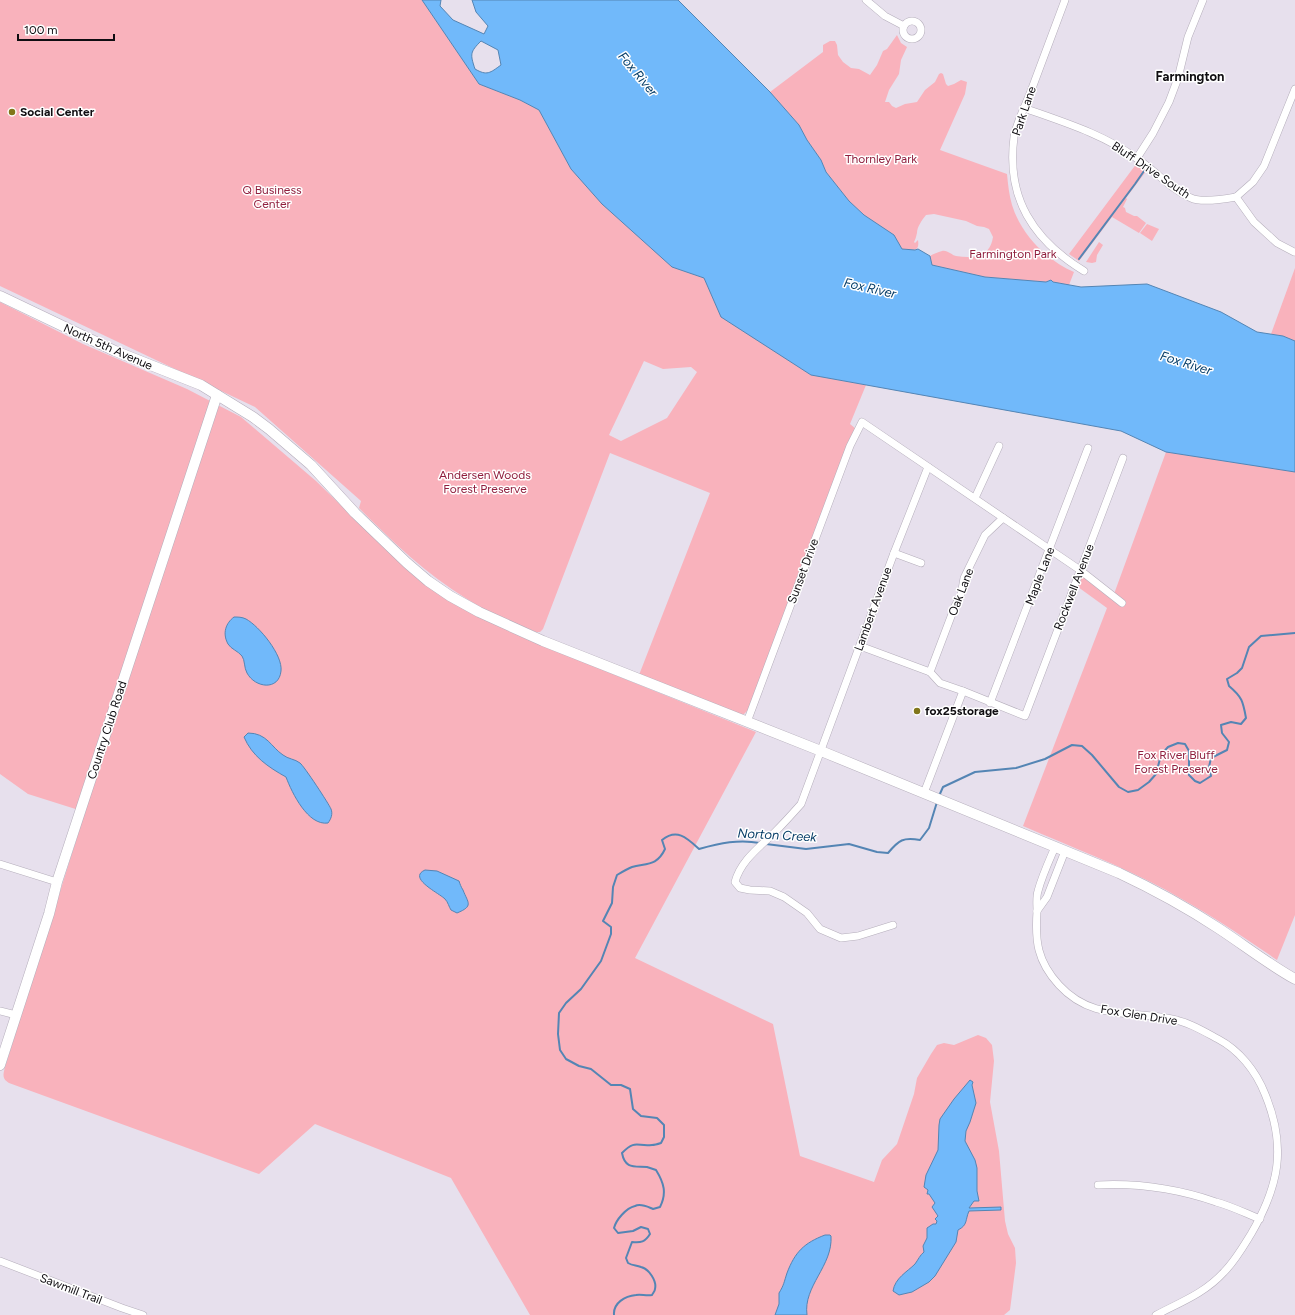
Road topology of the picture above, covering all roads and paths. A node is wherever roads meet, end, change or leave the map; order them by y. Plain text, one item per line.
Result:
1 (866, 0) edge
2 (1065, 0) edge
3 (1203, 0) edge
4 (904, 26) dead end
5 (1295, 89) edge
6 (1024, 108) junction
7 (1137, 158) junction
8 (1236, 197) junction
9 (1294, 252) edge
10 (1084, 270) dead end
11 (0, 296) edge
12 (217, 395) junction
13 (999, 446) dead end
14 (1088, 448) dead end
15 (1123, 458) dead end
16 (928, 467) junction
17 (975, 498) junction
18 (1003, 518) junction
19 (1050, 550) junction
20 (894, 553) junction
21 (921, 564) dead end
22 (1080, 570) junction
23 (1122, 603) dead end
24 (860, 646) junction
25 (930, 672) junction
26 (963, 691) junction
27 (990, 703) junction
28 (747, 722) junction
29 (821, 751) junction
30 (928, 794) junction
31 (1054, 847) junction
32 (1065, 851) junction
33 (0, 864) edge
34 (57, 882) junction
35 (1037, 911) junction
36 (893, 925) dead end
37 (1295, 979) edge
38 (0, 1011) edge
39 (16, 1016) junction
40 (0, 1065) edge
41 (1098, 1185) dead end
42 (1260, 1219) junction
43 (0, 1261) edge
44 (142, 1315) edge
45 (1156, 1315) edge

1 - 4 street
2 - 6 street, Park Lane
3 - 7 street
5 - 8 street
6 - 7 street, Bluff Drive South
6 - 10 street, Park Lane
7 - 8 street, Bluff Drive South
8 - 9 street
11 - 12 main road, North 5th Avenue
12 - 28 main road, North 5th Avenue
12 - 34 main road, Country Club Road
13 - 17 street
14 - 19 street, Maple Lane
15 - 22 street, Rockwell Avenue
16 - 17 street
16 - 20 street, Lambert Avenue
16 - 28 street, Sunset Drive
17 - 18 street
18 - 19 street
18 - 25 street, Oak Lane
19 - 22 street
19 - 27 street, Maple Lane
20 - 21 street
20 - 24 street, Lambert Avenue
22 - 23 street
22 - 27 street, Rockwell Avenue
24 - 25 street
24 - 29 street, Lambert Avenue
25 - 26 street
26 - 27 street
26 - 30 street
28 - 29 main road, North 5th Avenue
29 - 30 main road, North 5th Avenue
29 - 36 street, Lambert Avenue
30 - 31 main road, North 5th Avenue
31 - 32 main road, North 5th Avenue
31 - 35 street, Fox Glen Drive
32 - 35 street
32 - 37 main road, North 5th Avenue
33 - 34 street
34 - 39 main road, Country Club Road
35 - 42 street, Fox Glen Drive
38 - 39 street
39 - 40 main road, Country Club Road
41 - 42 street
42 - 45 street, Fox Glen Drive
43 - 44 street, Sawmill Trail

